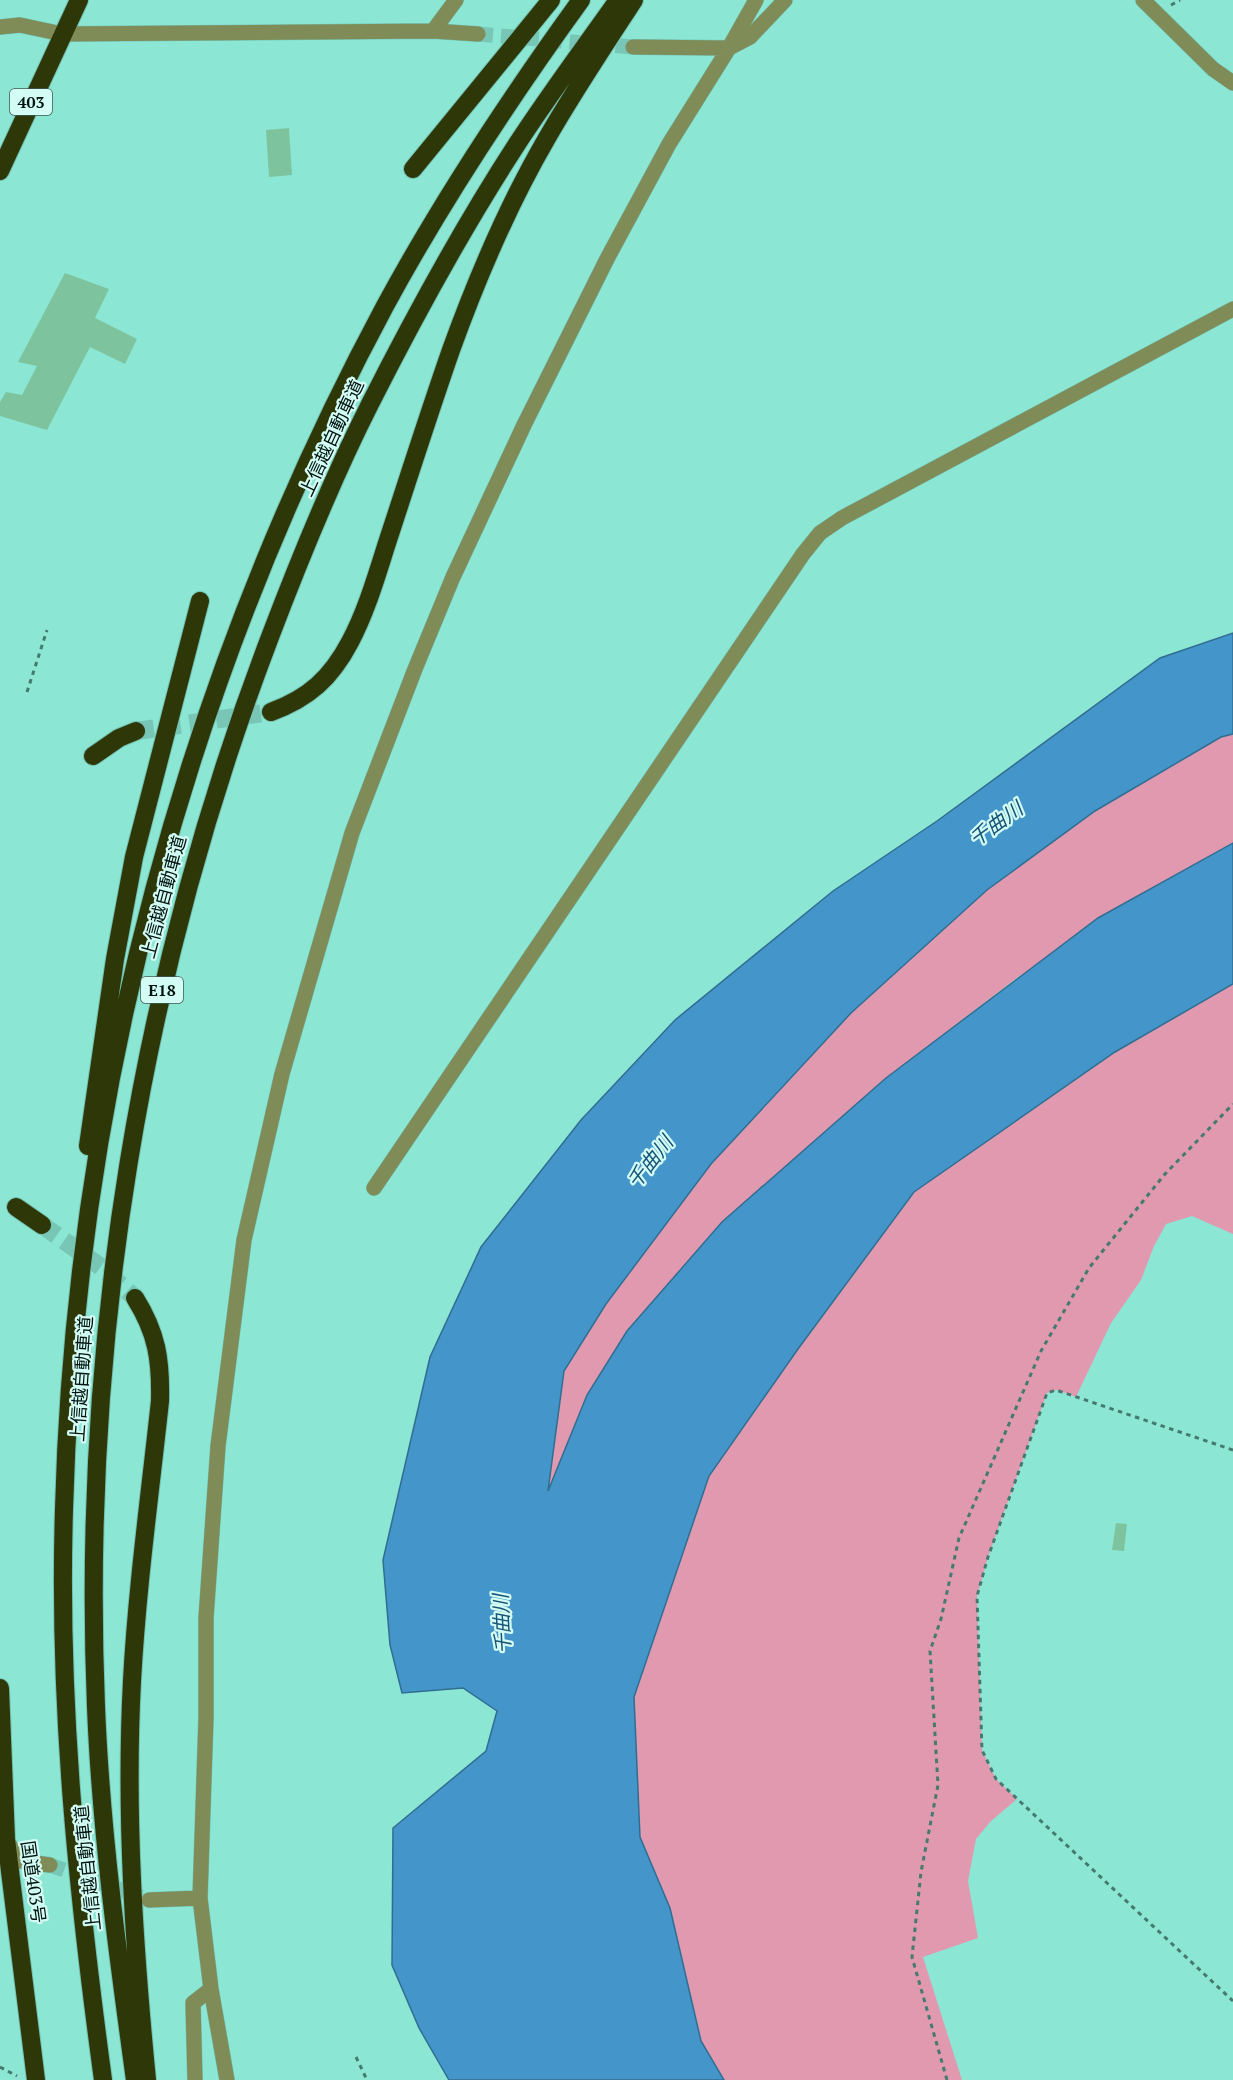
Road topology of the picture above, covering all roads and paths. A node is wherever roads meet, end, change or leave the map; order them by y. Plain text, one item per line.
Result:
1 (79, 0) edge
2 (456, 0) edge
3 (551, 0) edge
4 (581, 0) edge
5 (618, 0) edge
6 (634, 0) edge
7 (756, 0) edge
8 (785, 0) edge
9 (1143, 0) edge
10 (0, 27) edge
11 (433, 31) junction
12 (62, 33) junction
13 (478, 34) tunnel mouth
14 (633, 47) tunnel mouth
15 (729, 48) junction
16 (1233, 83) edge
17 (413, 169) dead end
18 (0, 171) edge
19 (1233, 309) edge
20 (200, 602) dead end
21 (47, 630) dead end
22 (27, 692) dead end
23 (271, 712) tunnel mouth
24 (136, 731) tunnel mouth
25 (93, 756) dead end
26 (1233, 1104) edge
27 (374, 1188) dead end
28 (16, 1207) dead end
29 (42, 1225) tunnel mouth
30 (135, 1298) tunnel mouth
31 (75, 1321) junction
32 (1233, 1450) edge
33 (0, 1689) edge
34 (3, 1838) edge
35 (50, 1865) tunnel mouth
36 (200, 1898) junction
37 (149, 1900) tunnel mouth
38 (211, 1989) junction
39 (1233, 2001) edge
40 (356, 2057) dead end
41 (0, 2067) edge
42 (24, 2080) edge
43 (36, 2080) edge
44 (104, 2080) edge
45 (135, 2080) edge
46 (147, 2080) edge
47 (195, 2080) edge
48 (228, 2080) edge
49 (367, 2080) edge
50 (947, 2080) edge

1 - 12 highway, 403
2 - 11 street
3 - 17 highway
4 - 31 highway, 上信越自動車道 / E18
5 - 45 highway, 上信越自動車道 / E18
6 - 23 highway
7 - 15 street
8 - 15 street
9 - 16 street
10 - 12 street
11 - 12 street
11 - 13 street
12 - 18 highway, 403
14 - 15 street
15 - 36 street
19 - 27 street
20 - 31 highway
21 - 22 path
24 - 25 highway
26 - 50 path
28 - 29 highway
30 - 46 highway
31 - 44 highway, 上信越自動車道 / E18
32 - 39 path
33 - 34 highway, 国道403号
34 - 35 street
34 - 43 highway, 国道403号
36 - 37 street
36 - 38 street
38 - 47 street
38 - 48 street
40 - 49 path
41 - 42 path

